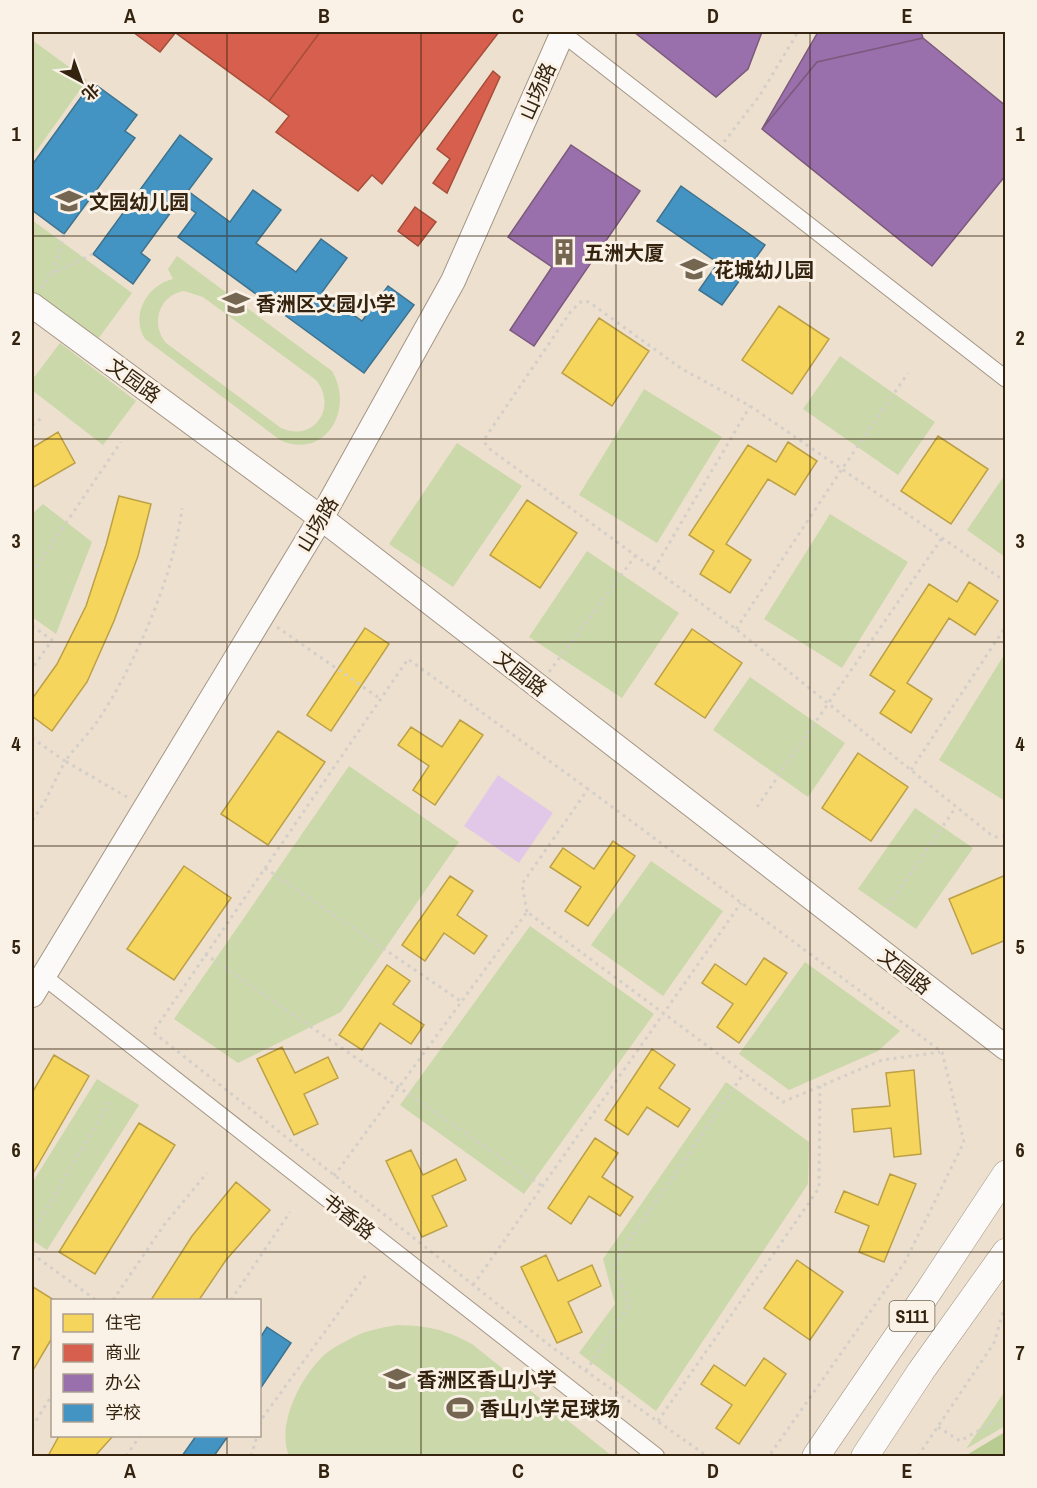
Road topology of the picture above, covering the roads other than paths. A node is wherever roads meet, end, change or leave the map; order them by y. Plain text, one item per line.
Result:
1 (563, 32) edge
2 (35, 298) edge
3 (1005, 379) edge
4 (321, 518) junction
5 (37, 985) edge
6 (1005, 1048) edge
7 (1005, 1174) edge
8 (1005, 1252) edge
9 (656, 1456) edge
10 (816, 1456) edge
11 (865, 1456) edge

1 - 3 street
1 - 4 street, 山场路
2 - 4 street, 文园路
4 - 5 street, 山场路
4 - 6 street, 文园路
5 - 9 street, 书香路
7 - 10 main road, S111
8 - 11 main road, S111

